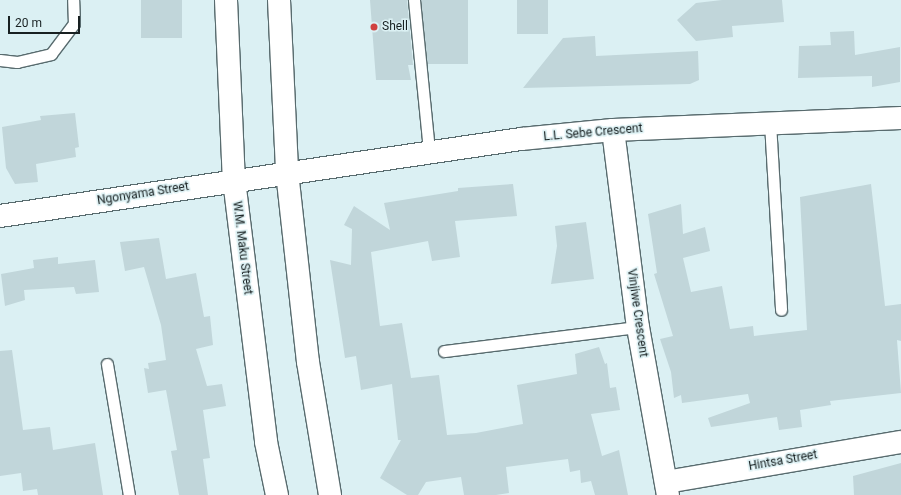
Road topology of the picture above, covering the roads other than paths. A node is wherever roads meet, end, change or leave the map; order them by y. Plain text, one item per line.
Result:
1 (73, 0) edge
2 (226, 0) edge
3 (279, 0) edge
4 (414, 0) edge
5 (0, 60) edge
6 (901, 118) edge
7 (770, 123) junction
8 (613, 130) junction
9 (429, 151) junction
10 (287, 172) junction
11 (234, 180) junction
12 (0, 216) edge
13 (781, 310) dead end
14 (638, 327) junction
15 (444, 351) dead end
16 (107, 364) dead end
17 (901, 442) edge
18 (667, 489) edge
19 (129, 495) edge
20 (277, 495) edge
21 (330, 495) edge

1 - 5 lane
2 - 11 street, W.M. Maku Street
3 - 10 street
4 - 9 lane
6 - 7 street, L.L. Sebe Crescent
7 - 8 street, L.L. Sebe Crescent
7 - 13 lane
8 - 9 street, L.L. Sebe Crescent
8 - 14 street, Vinjiwe Crescent
9 - 10 street, L.L. Sebe Crescent
10 - 11 street, Ngonyama Street
10 - 21 street
11 - 12 street, Ngonyama Street
11 - 20 street, W.M. Maku Street
14 - 15 lane
14 - 18 street, Vinjiwe Crescent
16 - 19 lane
17 - 18 street, Hintsa Street

